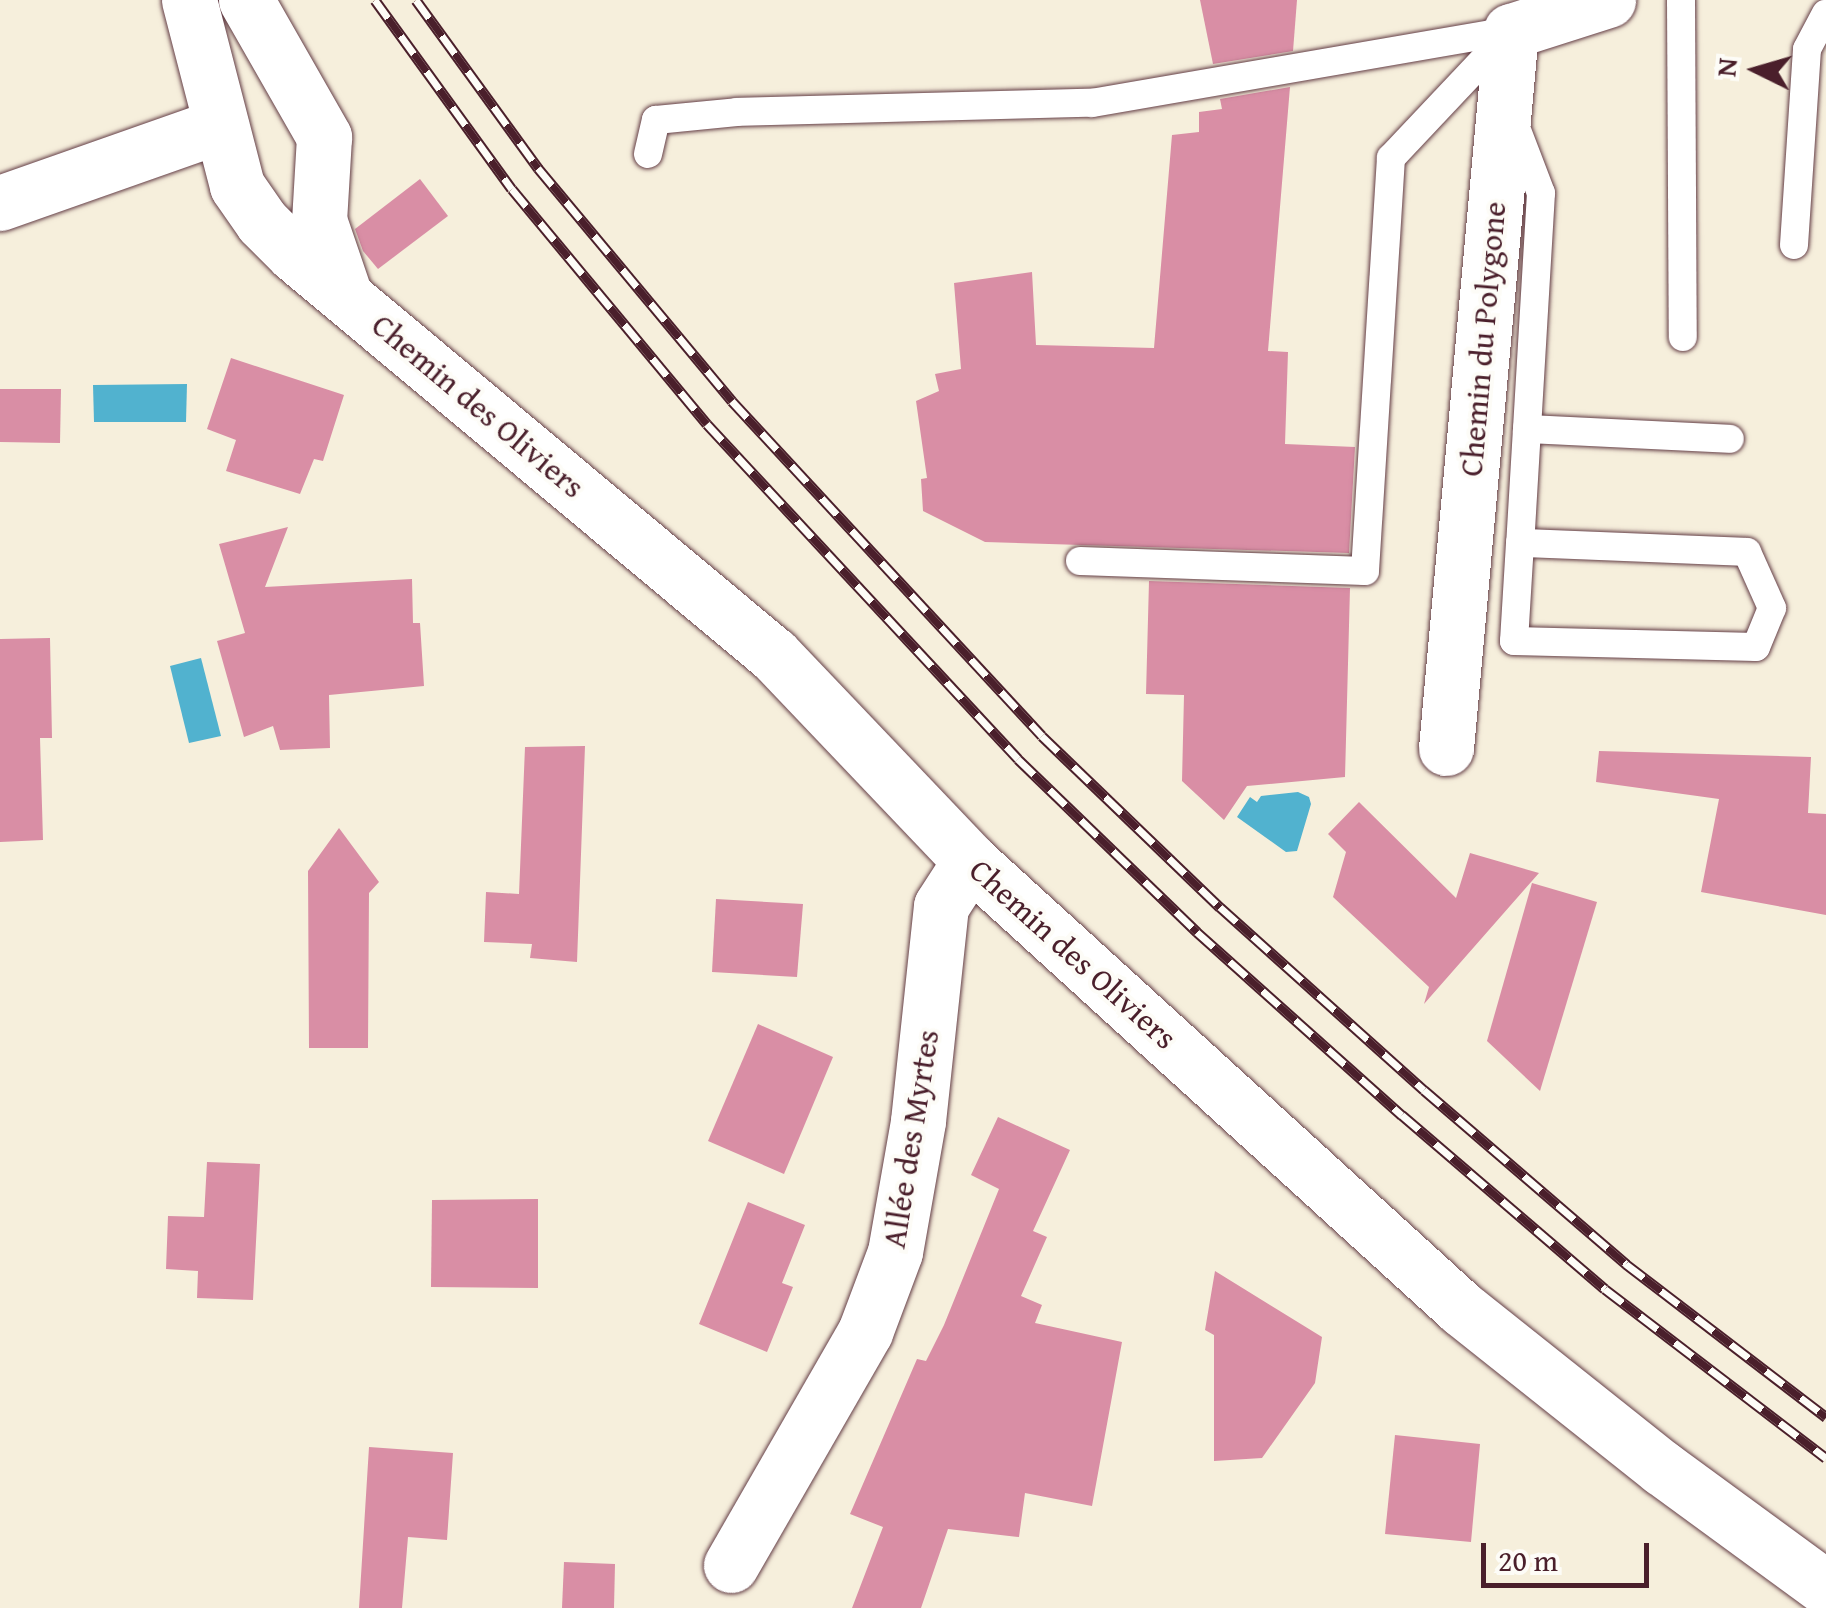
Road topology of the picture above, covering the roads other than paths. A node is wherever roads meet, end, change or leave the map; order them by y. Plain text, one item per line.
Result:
1 (190, 0) edge
2 (246, 0) edge
3 (1608, 0) edge
4 (1681, 0) edge
5 (1826, 14) edge
6 (1511, 31) junction
7 (1505, 100) junction
8 (221, 125) junction
9 (648, 154) dead end
10 (0, 203) edge
11 (1794, 245) dead end
12 (344, 294) junction
13 (1683, 337) dead end
14 (1527, 428) junction
15 (1730, 439) dead end
16 (1520, 543) junction
17 (1080, 561) dead end
18 (1446, 748) dead end
19 (970, 861) junction
20 (731, 1566) dead end
21 (1826, 1588) edge

1 - 8 street, Chemin des Oliviers
2 - 12 street, Chemin des Oliviers
3 - 6 street
4 - 13 lane
5 - 11 lane
6 - 7 street, Chemin du Polygone
6 - 9 lane
6 - 17 lane
7 - 14 lane
7 - 18 street, Chemin du Polygone
8 - 10 street
8 - 12 street, Chemin des Oliviers
12 - 19 street, Chemin des Oliviers
14 - 15 lane
14 - 16 lane
16 - 16 lane
19 - 20 street, Allée des Myrtes
19 - 21 street, Chemin des Oliviers

